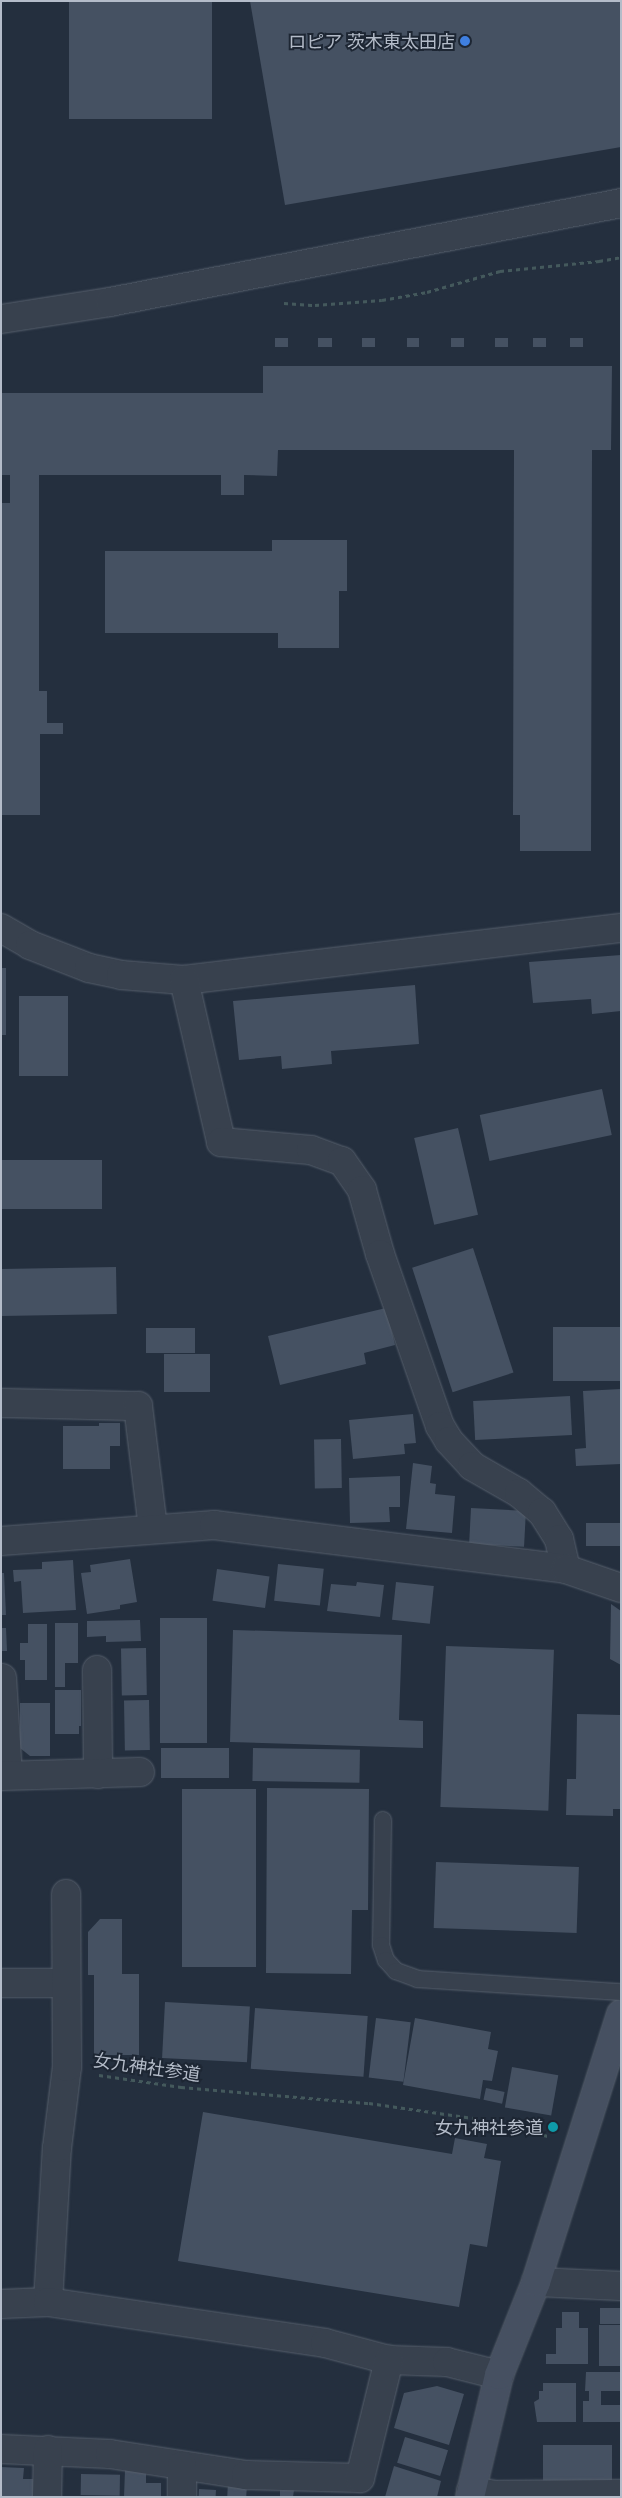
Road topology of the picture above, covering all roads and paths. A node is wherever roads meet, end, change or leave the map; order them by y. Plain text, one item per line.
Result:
1 (621, 203) edge
2 (621, 257) edge
3 (278, 303) dead end
4 (1, 319) edge
5 (1, 928) edge
6 (621, 928) edge
7 (184, 980) junction
8 (1, 1402) edge
9 (153, 1528) junction
10 (1, 1542) edge
11 (566, 1569) junction
12 (621, 1588) edge
13 (97, 1670) dead end
14 (2, 1678) edge
15 (140, 1772) dead end
16 (98, 1774) junction
17 (5, 1775) edge
18 (383, 1820) dead end
19 (66, 1894) dead end
20 (1, 1983) edge
21 (65, 1983) junction
22 (621, 1992) edge
23 (621, 2014) edge
24 (97, 2074) dead end
25 (580, 2144) junction
26 (536, 2282) junction
27 (621, 2286) edge
28 (48, 2302) junction
29 (1, 2304) edge
30 (389, 2360) junction
31 (499, 2375) junction
32 (1, 2449) edge
33 (48, 2450) junction
34 (182, 2466) junction
35 (358, 2487) edge
36 (471, 2494) edge
37 (621, 2494) edge
38 (47, 2497) edge
39 (182, 2497) edge

1 - 4 street
2 - 3 path
5 - 7 street
6 - 7 street
7 - 11 street
8 - 9 street
9 - 10 street
9 - 11 street
11 - 12 street
13 - 16 street
14 - 17 street
15 - 16 street
16 - 17 street
18 - 22 lane
19 - 21 street
20 - 21 street
21 - 28 street
23 - 25 street
24 - 25 path, 女九神社参道
25 - 26 street
26 - 27 street
26 - 31 street
28 - 29 street
28 - 30 street
30 - 31 street
30 - 35 street
31 - 36 street
32 - 33 street
33 - 34 street
33 - 38 street
34 - 35 street
34 - 39 street
36 - 37 street

